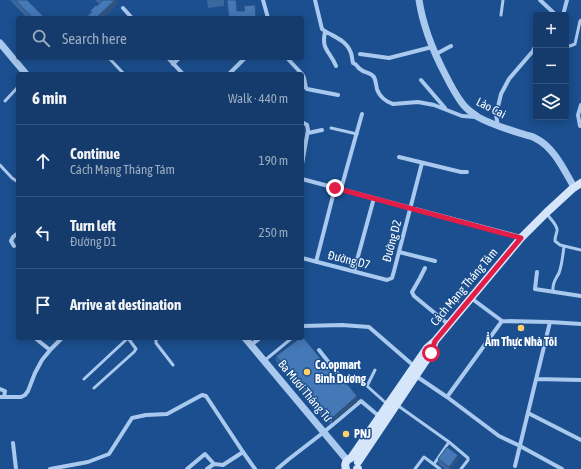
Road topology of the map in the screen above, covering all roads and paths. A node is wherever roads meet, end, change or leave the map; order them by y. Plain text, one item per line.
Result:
1 (263, 0) edge
2 (315, 0) edge
3 (419, 0) edge
4 (503, 0) edge
5 (540, 0) edge
6 (567, 0) edge
7 (123, 8) dead end
8 (553, 12) edge
9 (564, 12) edge
10 (501, 15) dead end
11 (130, 16) edge
12 (267, 16) edge
13 (581, 20) edge
14 (325, 32) junction
15 (0, 43) edge
16 (451, 46) dead end
17 (569, 46) edge
18 (534, 48) edge
19 (434, 51) junction
20 (360, 54) dead end
21 (111, 60) edge
22 (170, 60) edge
23 (177, 60) edge
24 (243, 60) edge
25 (289, 60) edge
26 (173, 64) junction
27 (336, 66) dead end
28 (24, 72) edge
29 (122, 72) edge
30 (181, 72) edge
31 (231, 72) edge
32 (300, 72) edge
33 (304, 78) edge
34 (421, 80) dead end
35 (16, 89) edge
36 (338, 95) dead end
37 (5, 101) dead end
38 (581, 105) edge
39 (445, 109) junction
40 (362, 114) dead end
41 (479, 117) junction
42 (304, 123) edge
43 (498, 126) junction
44 (580, 126) dead end
45 (331, 128) dead end
46 (322, 130) dead end
47 (308, 133) junction
48 (357, 134) junction
49 (304, 154) edge
50 (399, 156) dead end
51 (422, 163) junction
52 (0, 165) edge
53 (467, 172) dead end
54 (304, 180) edge
55 (16, 181) edge
56 (578, 185) edge
57 (335, 188) junction
58 (341, 189) junction
59 (374, 198) junction
60 (411, 208) junction
61 (546, 213) junction
62 (16, 235) edge
63 (521, 238) junction
64 (14, 246) dead end
65 (564, 246) junction
66 (581, 250) edge
67 (399, 252) junction
68 (304, 259) edge
69 (435, 261) dead end
70 (316, 262) junction
71 (425, 268) dead end
72 (354, 271) junction
73 (536, 272) dead end
74 (392, 278) joint
75 (553, 291) junction
76 (581, 296) edge
77 (471, 298) junction
78 (502, 320) junction
79 (550, 322) junction
80 (581, 324) edge
81 (449, 325) junction
82 (304, 326) edge
83 (38, 340) edge
84 (60, 340) edge
85 (126, 340) edge
86 (129, 340) edge
87 (156, 340) edge
88 (247, 340) edge
89 (257, 340) edge
90 (290, 340) edge
91 (435, 341) junction
92 (251, 345) junction
93 (50, 350) junction
94 (319, 350) dead end
95 (264, 361) junction
96 (173, 365) dead end
97 (414, 366) junction
98 (375, 370) dead end
99 (416, 376) junction
100 (84, 379) dead end
101 (536, 379) junction
102 (581, 380) edge
103 (347, 384) edge
104 (94, 388) dead end
105 (0, 389) edge
106 (356, 396) edge
107 (2, 397) edge
108 (447, 397) junction
109 (361, 402) junction
110 (392, 405) junction
111 (528, 413) junction
112 (380, 416) junction
113 (324, 432) junction
114 (581, 440) edge
115 (449, 442) junction
116 (13, 443) dead end
117 (520, 446) junction
118 (242, 452) junction
119 (214, 464) junction
120 (434, 464) junction
121 (352, 466) edge
122 (515, 466) dead end
123 (16, 469) edge
124 (50, 469) edge
125 (187, 469) edge
126 (207, 469) edge
127 (255, 469) edge
128 (277, 469) edge
129 (415, 469) edge
130 (440, 469) edge
131 (461, 469) edge
132 (562, 469) edge

1 - 12 street
2 - 14 street
3 - 19 street, Lào Cai
4 - 10 lane
5 - 8 street
6 - 9 street
7 - 11 street
13 - 17 lane
14 - 27 street
14 - 39 street
15 - 28 street
16 - 19 street
18 - 43 street
19 - 20 street
19 - 41 street, Lào Cai
21 - 29 lane
22 - 26 street
23 - 26 street
24 - 31 street
25 - 32 street
26 - 30 street
33 - 36 street
34 - 39 street
35 - 37 lane
38 - 44 street
39 - 41 street
40 - 48 street
41 - 43 street, Lào Cai
42 - 47 street
43 - 56 street, Lào Cai
45 - 48 lane
46 - 47 street
47 - 49 street
48 - 58 street
50 - 51 street
51 - 53 street
51 - 60 street, Đường D2
52 - 55 lane
54 - 57 street
56 - 61 main road, Cách Mạng Tháng Tám
57 - 58 street
57 - 70 street
58 - 59 street
59 - 60 street
59 - 72 street
60 - 63 street
60 - 67 street, Đường D2
61 - 63 main road, Cách Mạng Tháng Tám
61 - 65 lane
62 - 64 street
63 - 77 main road, Cách Mạng Tháng Tám
65 - 66 lane
65 - 75 lane
67 - 69 street
67 - 74 street, Đường D2
68 - 70 street, Đường D7
70 - 72 street, Đường D7
71 - 81 street
72 - 74 street, Đường D7
73 - 75 street
75 - 76 street
77 - 78 street
77 - 81 main road, Cách Mạng Tháng Tám
78 - 79 street
78 - 108 street
79 - 80 street
79 - 101 street
81 - 91 main road, Cách Mạng Tháng Tám
82 - 97 street
83 - 93 street
84 - 93 street
85 - 100 lane
86 - 104 lane
87 - 96 lane
88 - 92 street, Ba Mươi Tháng Tư
89 - 92 street
90 - 95 lane
91 - 97 main road, Cách Mạng Tháng Tám
91 - 99 main road, Cách Mạng Tháng Tám
92 - 95 street, Ba Mươi Tháng Tư
93 - 107 street
94 - 103 street
95 - 113 street, Ba Mươi Tháng Tư
97 - 110 main road, Cách Mạng Tháng Tám
98 - 110 lane
99 - 108 street
99 - 110 main road, Cách Mạng Tháng Tám
101 - 102 street
101 - 111 street
105 - 107 street
106 - 109 street
108 - 117 street
109 - 112 street
109 - 113 street
110 - 112 main road, Cách Mạng Tháng Tám
110 - 115 lane
110 - 121 main road, Cách Mạng Tháng Tám
111 - 114 street
111 - 117 street
112 - 121 main road, Cách Mạng Tháng Tám
113 - 121 street, Ba Mươi Tháng Tư
113 - 128 street
115 - 120 lane
115 - 131 lane
116 - 123 street
117 - 122 street
117 - 132 street
118 - 119 street
118 - 124 street
118 - 127 street
119 - 125 street
119 - 126 street
120 - 129 lane
120 - 130 lane

